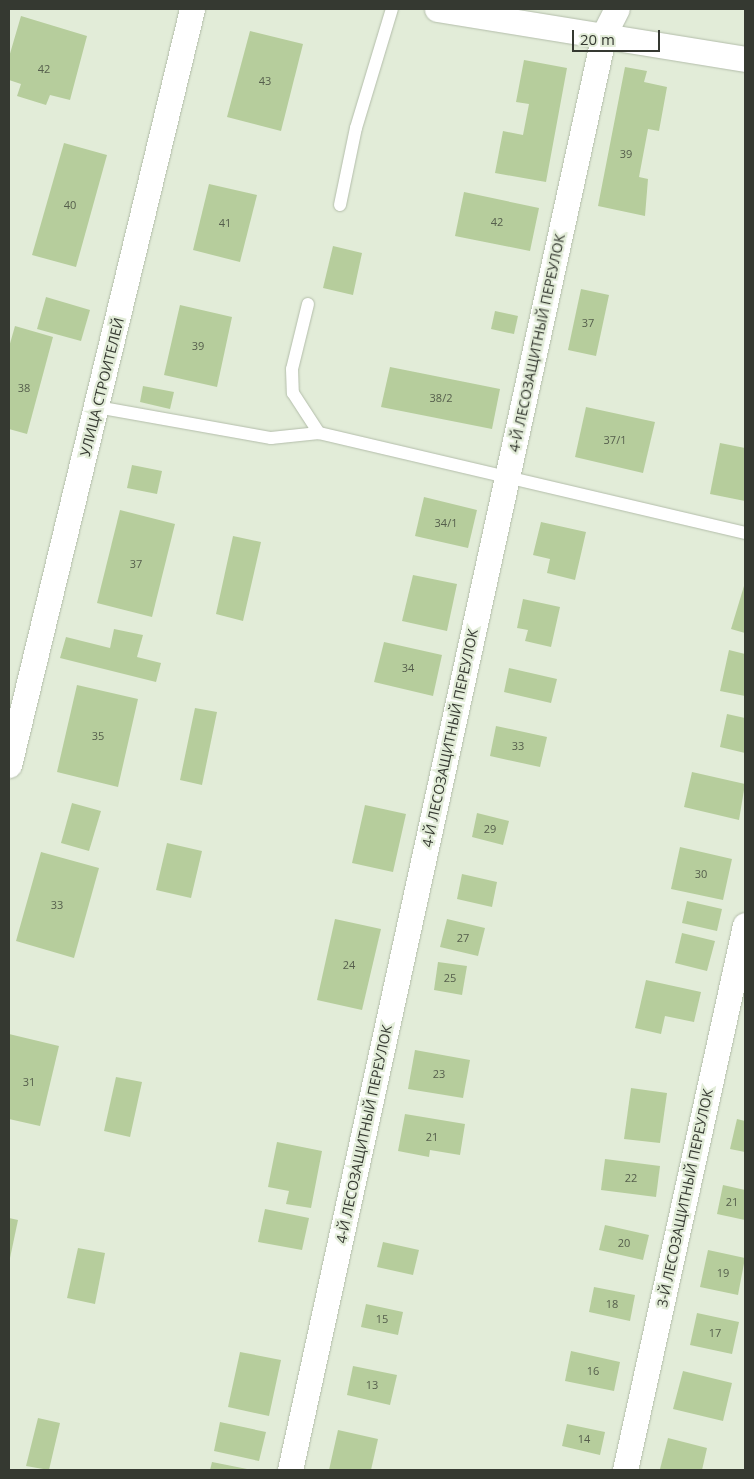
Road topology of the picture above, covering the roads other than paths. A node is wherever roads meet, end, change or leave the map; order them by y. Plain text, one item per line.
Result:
1 (192, 9) edge
2 (392, 9) edge
3 (437, 9) edge
4 (617, 9) edge
5 (604, 34) junction
6 (745, 59) edge
7 (340, 205) dead end
8 (308, 304) dead end
9 (97, 407) junction
10 (319, 433) junction
11 (508, 477) junction
12 (745, 533) edge
13 (9, 765) edge
14 (745, 926) edge
15 (290, 1470) edge
16 (625, 1470) edge

1 - 9 street, УЛИЦА СТРОИТЕЛЕЙ
2 - 7 lane
3 - 5 street
4 - 5 street, 4-Й ЛЕСОЗАЩИТНЫЙ ПЕРЕУЛОК
5 - 6 street
5 - 11 street, 4-Й ЛЕСОЗАЩИТНЫЙ ПЕРЕУЛОК
8 - 10 lane
9 - 10 lane
9 - 13 street, УЛИЦА СТРОИТЕЛЕЙ
10 - 11 lane
11 - 12 lane
11 - 15 street, 4-Й ЛЕСОЗАЩИТНЫЙ ПЕРЕУЛОК
14 - 16 street, 3-Й ЛЕСОЗАЩИТНЫЙ ПЕРЕУЛОК

